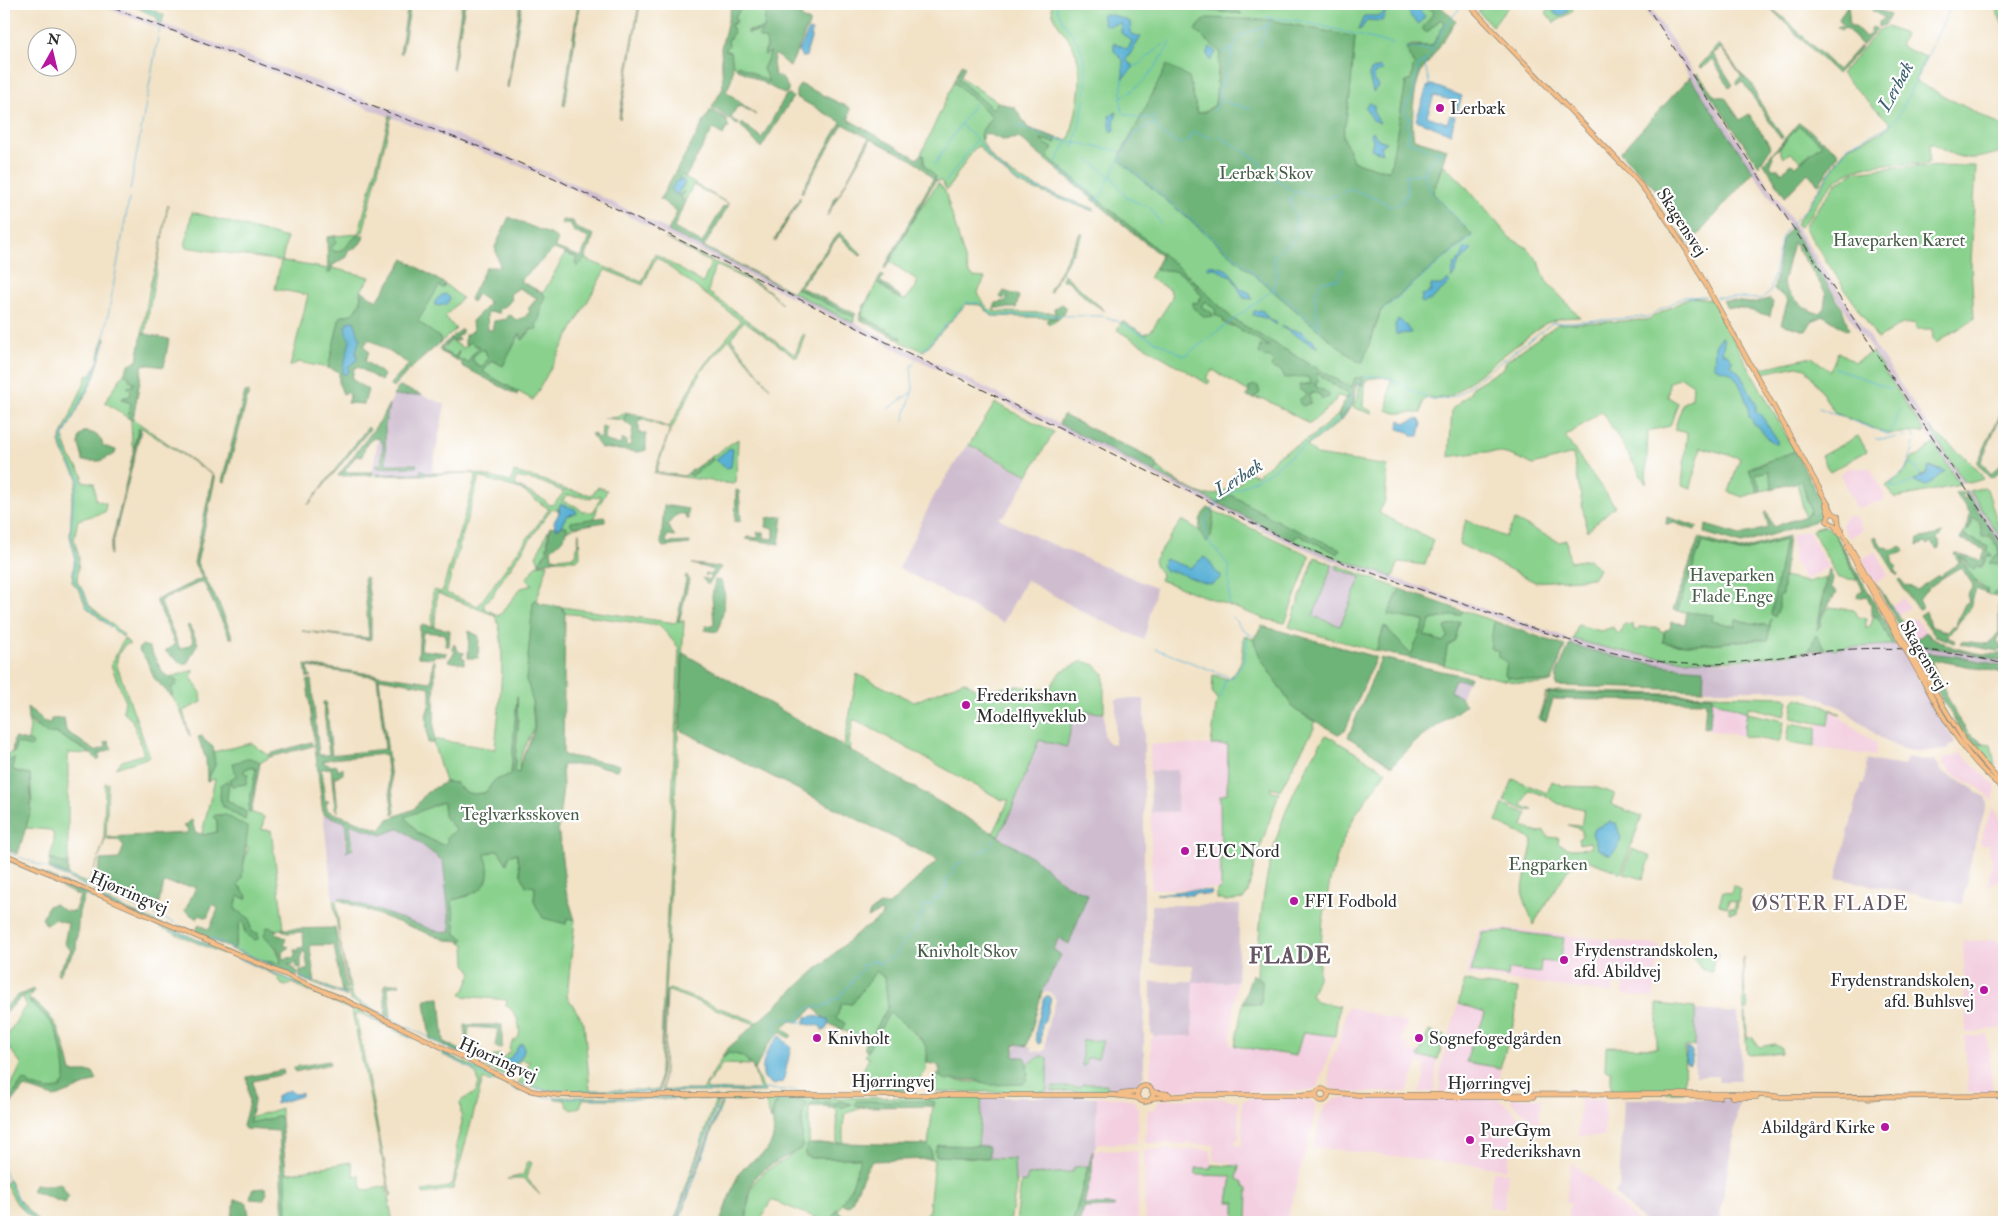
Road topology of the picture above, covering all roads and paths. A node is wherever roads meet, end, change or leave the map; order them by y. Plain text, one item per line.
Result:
1 (1468, 4) edge
2 (1831, 514) junction
3 (1836, 524) junction
4 (1910, 655) junction
5 (1961, 744) junction
6 (1976, 756) junction
7 (2004, 787) edge
8 (4, 854) edge
9 (1138, 1092) junction
10 (1152, 1092) junction
11 (1113, 1095) junction
12 (1176, 1095) junction
13 (1316, 1095) junction
14 (1327, 1095) junction
15 (2004, 1096) edge
16 (1138, 1098) junction
17 (1151, 1098) junction

1 - 2 main road, Skagensvej
2 - 3 main road
2 - 3 main road
3 - 4 main road, Skagensvej, bridge
4 - 5 main road, Skagensvej
4 - 6 main road, Skagensvej
5 - 6 main road
5 - 7 main road, Skagensvej
6 - 7 main road, Skagensvej
8 - 11 main road, Hjørringvej
9 - 10 main road
9 - 11 main road, Hjørringvej
9 - 16 main road
10 - 12 main road
10 - 17 main road
11 - 16 main road, Hjørringvej
12 - 13 main road
12 - 17 main road
13 - 14 main road
13 - 14 main road
14 - 15 main road, Hjørringvej
16 - 17 main road

